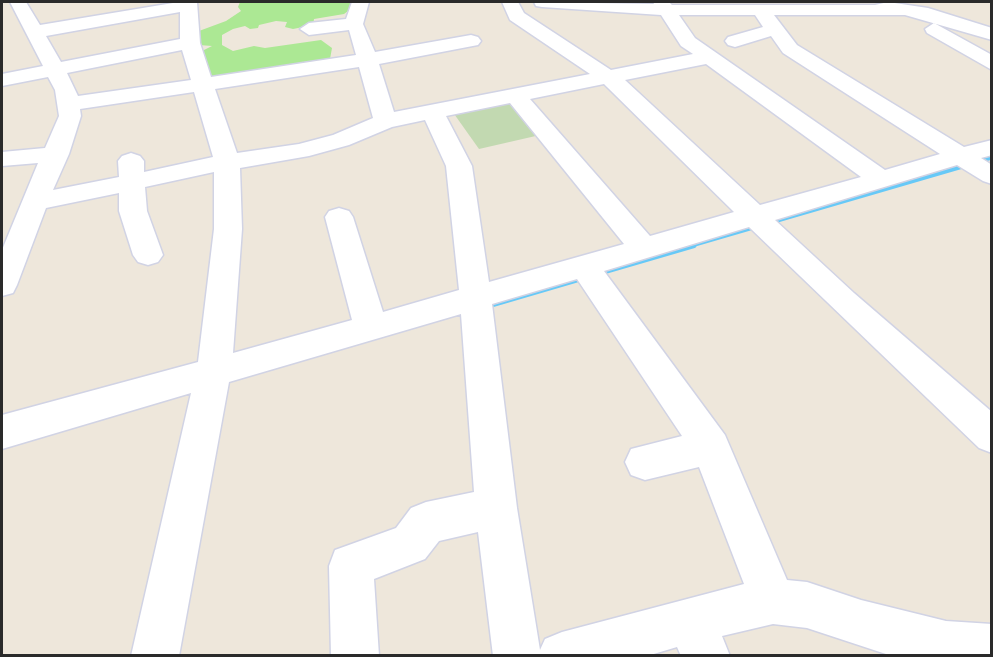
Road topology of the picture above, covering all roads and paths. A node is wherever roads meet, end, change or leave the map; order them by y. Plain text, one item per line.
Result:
1 (360, 2) edge
2 (510, 2) edge
3 (542, 2) edge
4 (851, 2) edge
5 (189, 3) edge
6 (664, 5) edge
7 (729, 6) edge
8 (896, 6) edge
9 (760, 10) junction
10 (26, 17) edge
11 (2, 20) edge
12 (354, 24) junction
13 (309, 29) dead end
14 (775, 29) junction
15 (992, 34) edge
16 (471, 40) dead end
17 (735, 41) dead end
18 (190, 43) junction
19 (710, 57) junction
20 (366, 60) junction
21 (812, 63) junction
22 (992, 64) edge
23 (56, 70) junction
24 (789, 70) dead end
25 (608, 77) junction
26 (2, 80) edge
27 (204, 84) junction
28 (516, 96) junction
29 (70, 104) junction
30 (433, 112) junction
31 (385, 121) junction
32 (992, 147) edge
33 (57, 154) junction
34 (960, 156) junction
35 (2, 159) edge
36 (134, 162) junction
37 (227, 162) junction
38 (992, 176) edge
39 (881, 179) junction
40 (37, 202) junction
41 (755, 217) junction
42 (339, 218) dead end
43 (10, 246) edge
44 (644, 249) junction
45 (148, 255) dead end
46 (584, 266) junction
47 (2, 285) edge
48 (474, 298) junction
49 (371, 328) junction
50 (214, 371) junction
51 (2, 432) edge
52 (992, 436) edge
53 (711, 447) junction
54 (645, 462) dead end
55 (496, 508) junction
56 (773, 601) junction
57 (697, 638) edge
58 (870, 640) edge
59 (992, 648) edge
60 (155, 656) edge
61 (355, 656) edge
62 (517, 656) edge
63 (562, 656) edge

1 - 12 street
2 - 25 street
3 - 6 street
4 - 8 street
5 - 10 street
5 - 18 street
6 - 7 street
6 - 19 street
7 - 9 street
8 - 9 street
8 - 15 street
8 - 22 street
9 - 14 street
10 - 11 street
10 - 23 street
12 - 13 street
12 - 20 street
14 - 17 street
14 - 21 street
16 - 20 street
18 - 23 street
18 - 27 street
19 - 25 street
19 - 39 street
20 - 27 street
20 - 31 street
21 - 24 street
21 - 34 street
23 - 26 street
23 - 29 street
25 - 28 street
25 - 41 street
27 - 29 street
27 - 37 street
28 - 30 street
28 - 44 street
29 - 33 street
30 - 31 street
30 - 48 street
31 - 37 street
32 - 34 street
33 - 35 street
33 - 40 street
34 - 38 street
34 - 39 street
36 - 37 street
36 - 40 street
36 - 45 street
37 - 50 street
39 - 41 street
40 - 43 street
41 - 44 street
41 - 52 street
42 - 49 street
43 - 47 street
44 - 46 street
46 - 48 street
46 - 53 street
48 - 49 street
48 - 55 street
49 - 50 street
50 - 51 street
50 - 60 street
53 - 54 street
53 - 56 street
55 - 61 street
55 - 62 street
56 - 57 street
56 - 58 street
57 - 63 street
58 - 59 street

